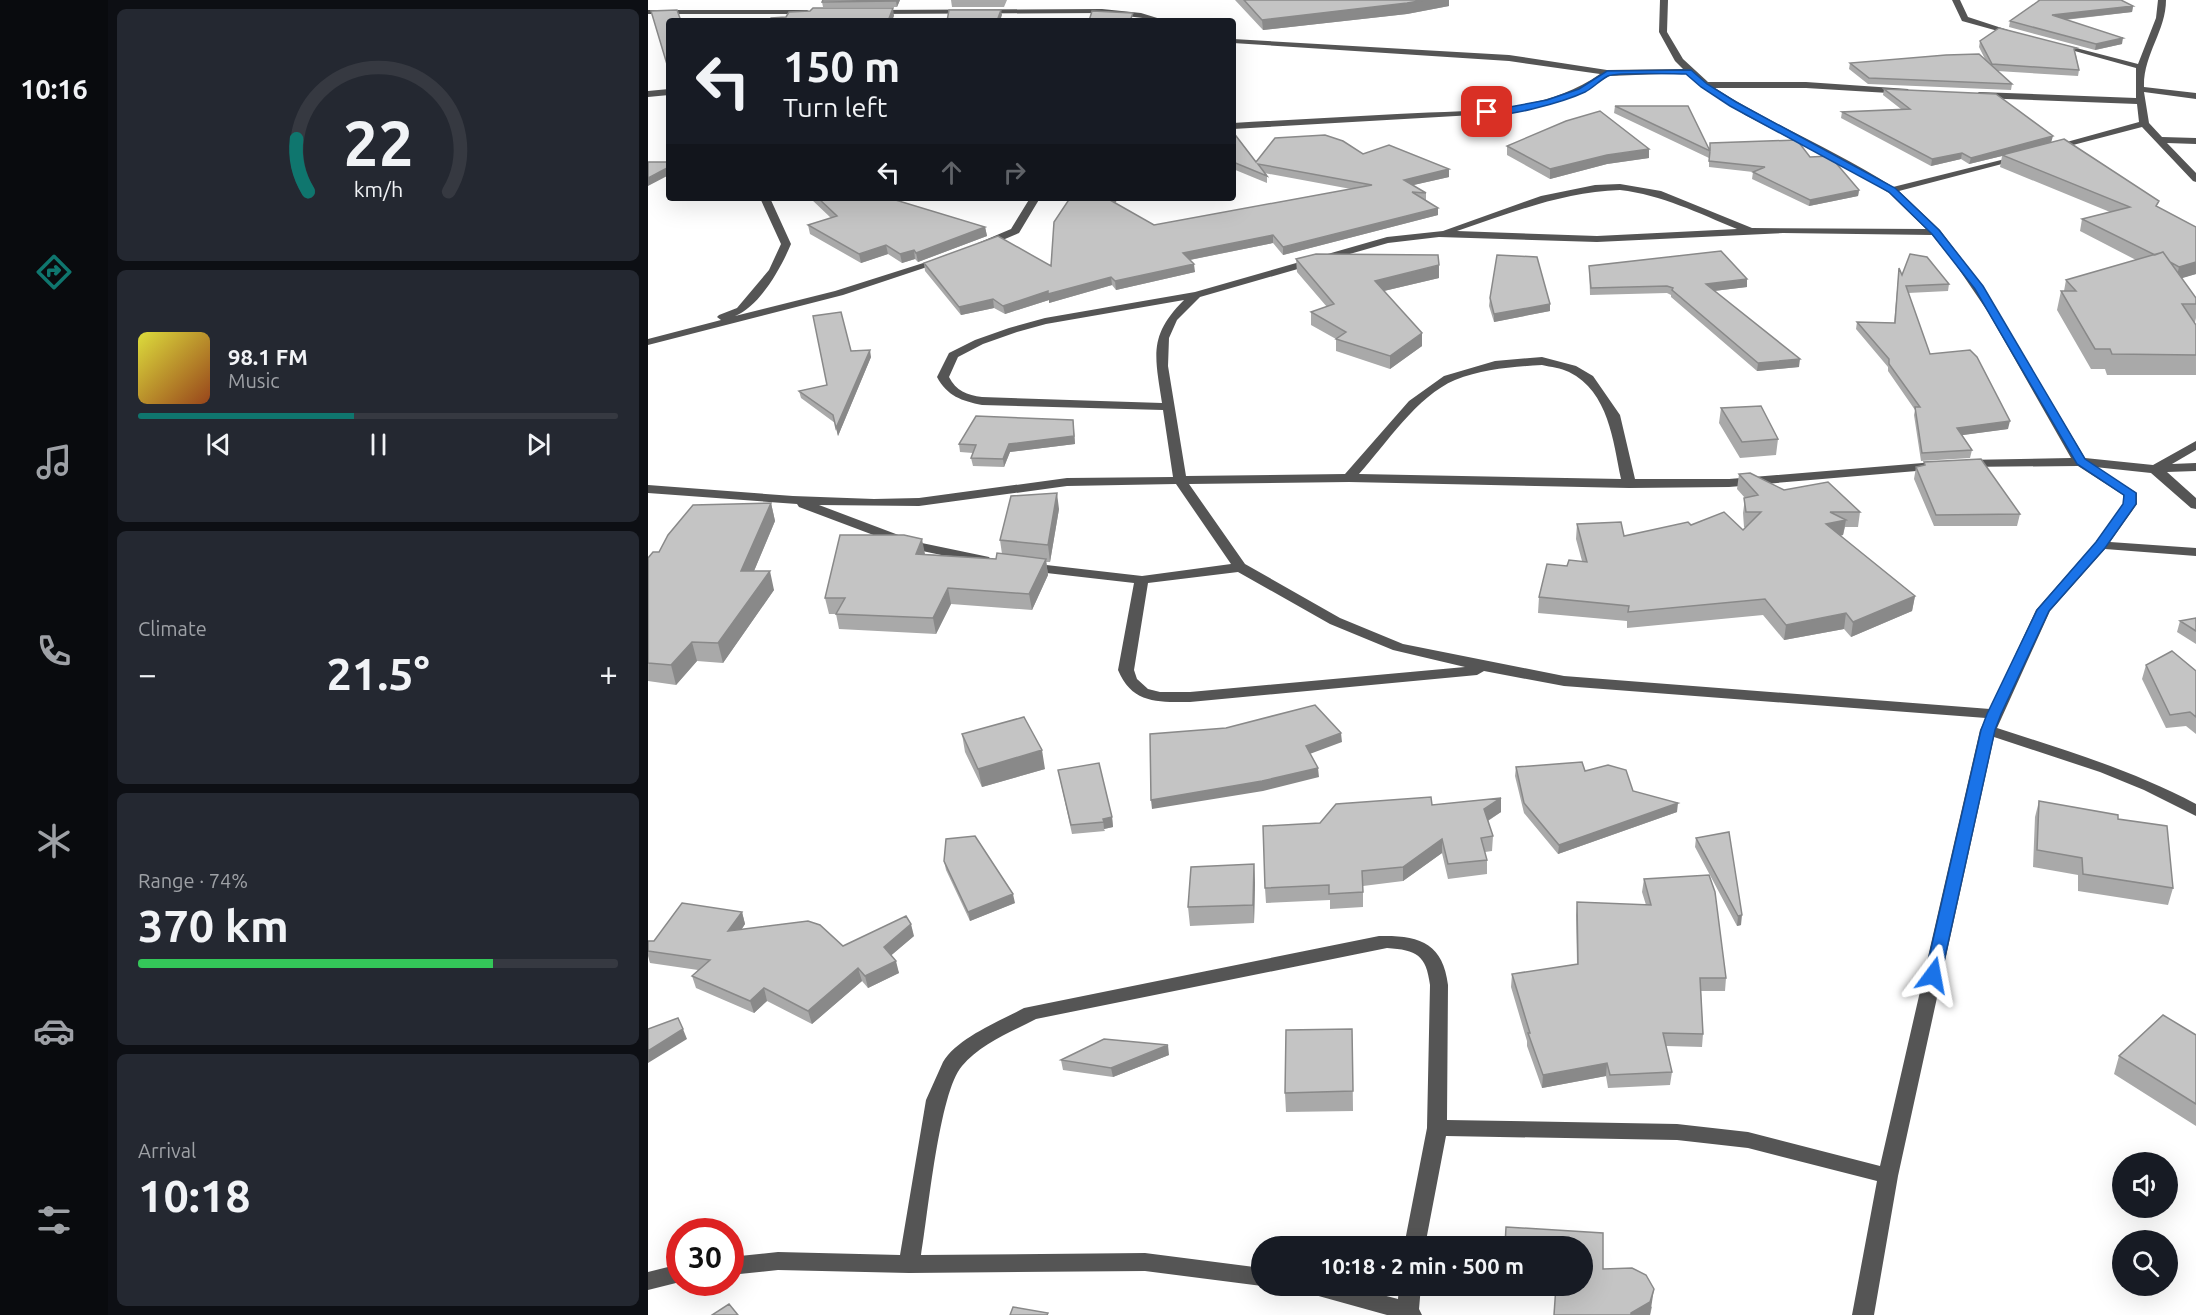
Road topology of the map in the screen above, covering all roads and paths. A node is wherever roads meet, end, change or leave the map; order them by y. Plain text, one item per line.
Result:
1 (1664, 0) edge
2 (1956, 0) edge
3 (2162, 0) edge
4 (648, 12) edge
5 (815, 12) edge
6 (863, 12) edge
7 (732, 17) edge
8 (1152, 18) edge
9 (2028, 37) edge
10 (1236, 42) edge
11 (2051, 43) edge
12 (2141, 67) junction
13 (1688, 71) junction
14 (1607, 73) junction
15 (1704, 85) junction
16 (2140, 89) junction
17 (1911, 91) edge
18 (666, 92) edge
19 (648, 94) edge
20 (1968, 94) edge
21 (2196, 96) edge
22 (2141, 101) junction
23 (2144, 124) junction
24 (1236, 126) edge
25 (2159, 140) junction
26 (2196, 141) edge
27 (2041, 151) edge
28 (2029, 154) edge
29 (2196, 179) edge
30 (1892, 190) junction
31 (766, 201) edge
32 (1033, 201) edge
33 (1752, 232) junction
34 (1936, 232) junction
35 (1439, 234) junction
36 (973, 248) edge
37 (953, 256) edge
38 (1196, 295) junction
39 (690, 331) junction
40 (648, 342) edge
41 (1169, 407) junction
42 (2196, 445) edge
43 (2081, 462) junction
44 (2196, 467) edge
45 (2154, 468) junction
46 (1349, 478) junction
47 (1180, 481) junction
48 (1629, 484) junction
49 (648, 489) edge
50 (793, 500) junction
51 (2196, 505) edge
52 (2101, 545) junction
53 (2196, 552) edge
54 (998, 562) edge
55 (1018, 565) edge
56 (1240, 567) junction
57 (1142, 580) junction
58 (1492, 668) junction
59 (1994, 714) junction
60 (1988, 730) junction
61 (2196, 811) edge
62 (1437, 1128) junction
63 (1888, 1176) junction
64 (1416, 1236) edge
65 (909, 1264) junction
66 (744, 1265) edge
67 (1251, 1275) edge
68 (666, 1276) edge
69 (648, 1281) edge
70 (1350, 1296) edge
71 (1410, 1296) edge
72 (1410, 1313) edge
73 (1863, 1315) edge

1 - 13 street
2 - 9 street
3 - 12 street
4 - 7 street
5 - 7 street
6 - 8 street
10 - 14 street
11 - 12 street
12 - 16 street
13 - 14 street
13 - 15 street
14 - 24 street
15 - 17 street
15 - 30 street
16 - 21 street
16 - 22 street
18 - 19 street
20 - 22 street
22 - 23 street
23 - 25 street
23 - 27 street
25 - 26 street
25 - 29 street
28 - 30 street
30 - 34 street
31 - 39 street
32 - 36 street
33 - 34 street
33 - 35 street
33 - 35 street
34 - 43 street
35 - 38 street
37 - 39 street
38 - 41 street
38 - 41 street
39 - 40 street
41 - 47 street
42 - 45 street
43 - 45 street
43 - 48 street
43 - 52 street
44 - 45 street
45 - 51 street
46 - 47 street
46 - 48 street
46 - 48 street
47 - 50 street
47 - 56 street
49 - 50 street
50 - 54 street
52 - 53 street
52 - 59 street
55 - 57 street
56 - 57 street
56 - 58 street
57 - 58 street
58 - 59 street
59 - 60 street
60 - 61 street
60 - 63 street
62 - 63 street
62 - 64 street
62 - 65 street
63 - 73 street
65 - 66 street
65 - 67 street
68 - 69 street
70 - 72 street
71 - 72 street

